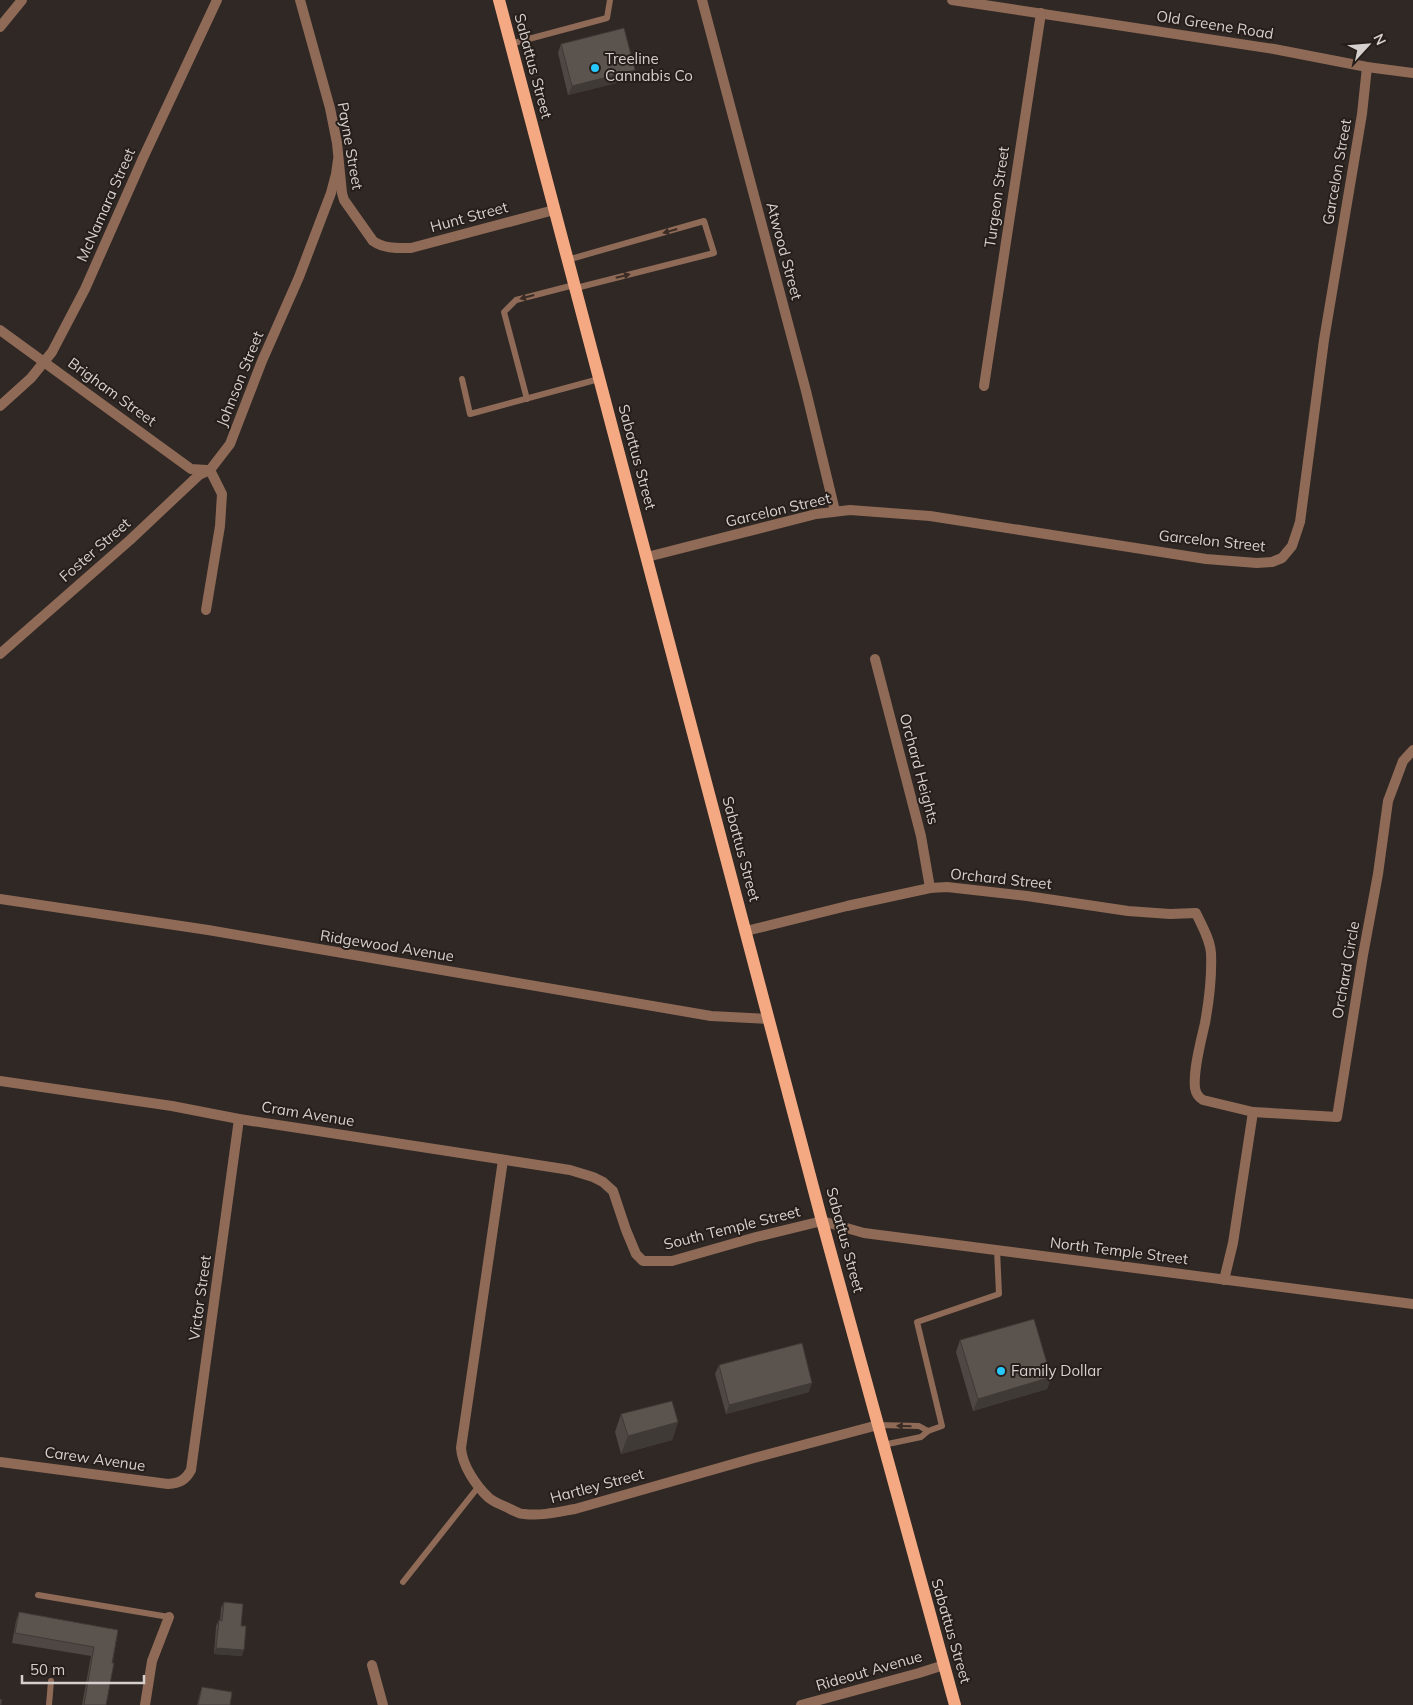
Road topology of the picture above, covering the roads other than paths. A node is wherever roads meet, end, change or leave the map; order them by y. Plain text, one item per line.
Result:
1 (22, 0) edge
2 (218, 0) edge
3 (300, 0) edge
4 (499, 0) edge
5 (610, 0) edge
6 (702, 0) edge
7 (952, 0) edge
8 (1041, 13) junction
9 (0, 27) edge
10 (510, 44) junction
11 (1367, 67) junction
12 (1413, 73) edge
13 (338, 160) junction
14 (554, 210) junction
15 (391, 248) joint
16 (567, 260) junction
17 (575, 287) junction
18 (0, 330) edge
19 (45, 362) junction
20 (462, 379) dead end
21 (599, 379) junction
22 (984, 386) dead end
23 (527, 399) junction
24 (0, 406) edge
25 (210, 470) junction
26 (835, 511) junction
27 (647, 557) junction
28 (206, 610) dead end
29 (0, 654) edge
30 (875, 659) dead end
31 (1413, 750) edge
32 (930, 888) junction
33 (0, 899) edge
34 (1196, 913) joint
35 (746, 931) junction
36 (769, 1019) junction
37 (0, 1081) edge
38 (1253, 1112) junction
39 (239, 1119) junction
40 (503, 1160) junction
41 (608, 1185) joint
42 (822, 1221) junction
43 (997, 1250) junction
44 (1224, 1280) junction
45 (1413, 1304) edge
46 (878, 1425) junction
47 (928, 1431) junction
48 (883, 1445) junction
49 (0, 1462) edge
50 (185, 1479) joint
51 (479, 1486) junction
52 (404, 1582) dead end
53 (38, 1595) dead end
54 (169, 1618) joint
55 (372, 1665) dead end
56 (944, 1665) junction
57 (52, 1681) dead end
58 (49, 1705) edge
59 (145, 1705) edge
60 (383, 1705) edge
61 (801, 1705) edge
62 (955, 1705) edge

1 - 9 street
2 - 19 street, McNamara Street
3 - 13 street, Payne Street
4 - 10 main road, Sabattus Street
5 - 10 lane
6 - 26 street, Atwood Street
7 - 8 street, Old Greene Road
8 - 11 street, Old Greene Road
8 - 22 street, Turgeon Street
10 - 14 main road, Sabattus Street
11 - 12 street, Old Greene Road
11 - 26 street, Garcelon Street
13 - 15 street, Payne Street
13 - 25 street, Johnson Street
14 - 15 street, Hunt Street
14 - 16 main road, Sabattus Street
16 - 17 main road, Sabattus Street
17 -> 16 lane
17 - 21 main road, Sabattus Street
17 -> 23 lane
18 - 19 street, Brigham Street
19 - 24 street, McNamara Street
19 - 25 street, Brigham Street
20 - 23 lane
21 - 23 lane
21 - 27 main road, Sabattus Street
25 - 28 street
25 - 29 street, Foster Street
26 - 27 street, Garcelon Street
27 - 35 main road, Sabattus Street
30 - 32 street, Orchard Heights
31 - 38 street, Orchard Circle
32 - 34 street, Orchard Street
32 - 35 street, Orchard Street
33 - 36 street, Ridgewood Avenue
34 - 38 street, Orchard Circle
35 - 36 main road, Sabattus Street
36 - 42 main road, Sabattus Street
37 - 39 street, Cram Avenue
38 - 44 street
39 - 40 street, Cram Avenue
39 - 50 street, Victor Street
40 - 41 street, Cram Avenue
40 - 51 street, Hartley Street
41 - 42 street, South Temple Street
42 - 43 street, North Temple Street
42 - 46 main road, Sabattus Street
43 - 44 street, North Temple Street
43 - 47 lane
44 - 45 street, North Temple Street
47 -> 46 lane
46 - 48 main road, Sabattus Street
46 - 51 street, Hartley Street
47 - 48 lane
48 - 56 main road, Sabattus Street
49 - 50 street, Carew Avenue
51 - 52 lane
53 - 54 lane
54 - 59 street
55 - 60 street
56 - 61 street, Rideout Avenue
56 - 62 main road, Sabattus Street
57 - 58 lane

